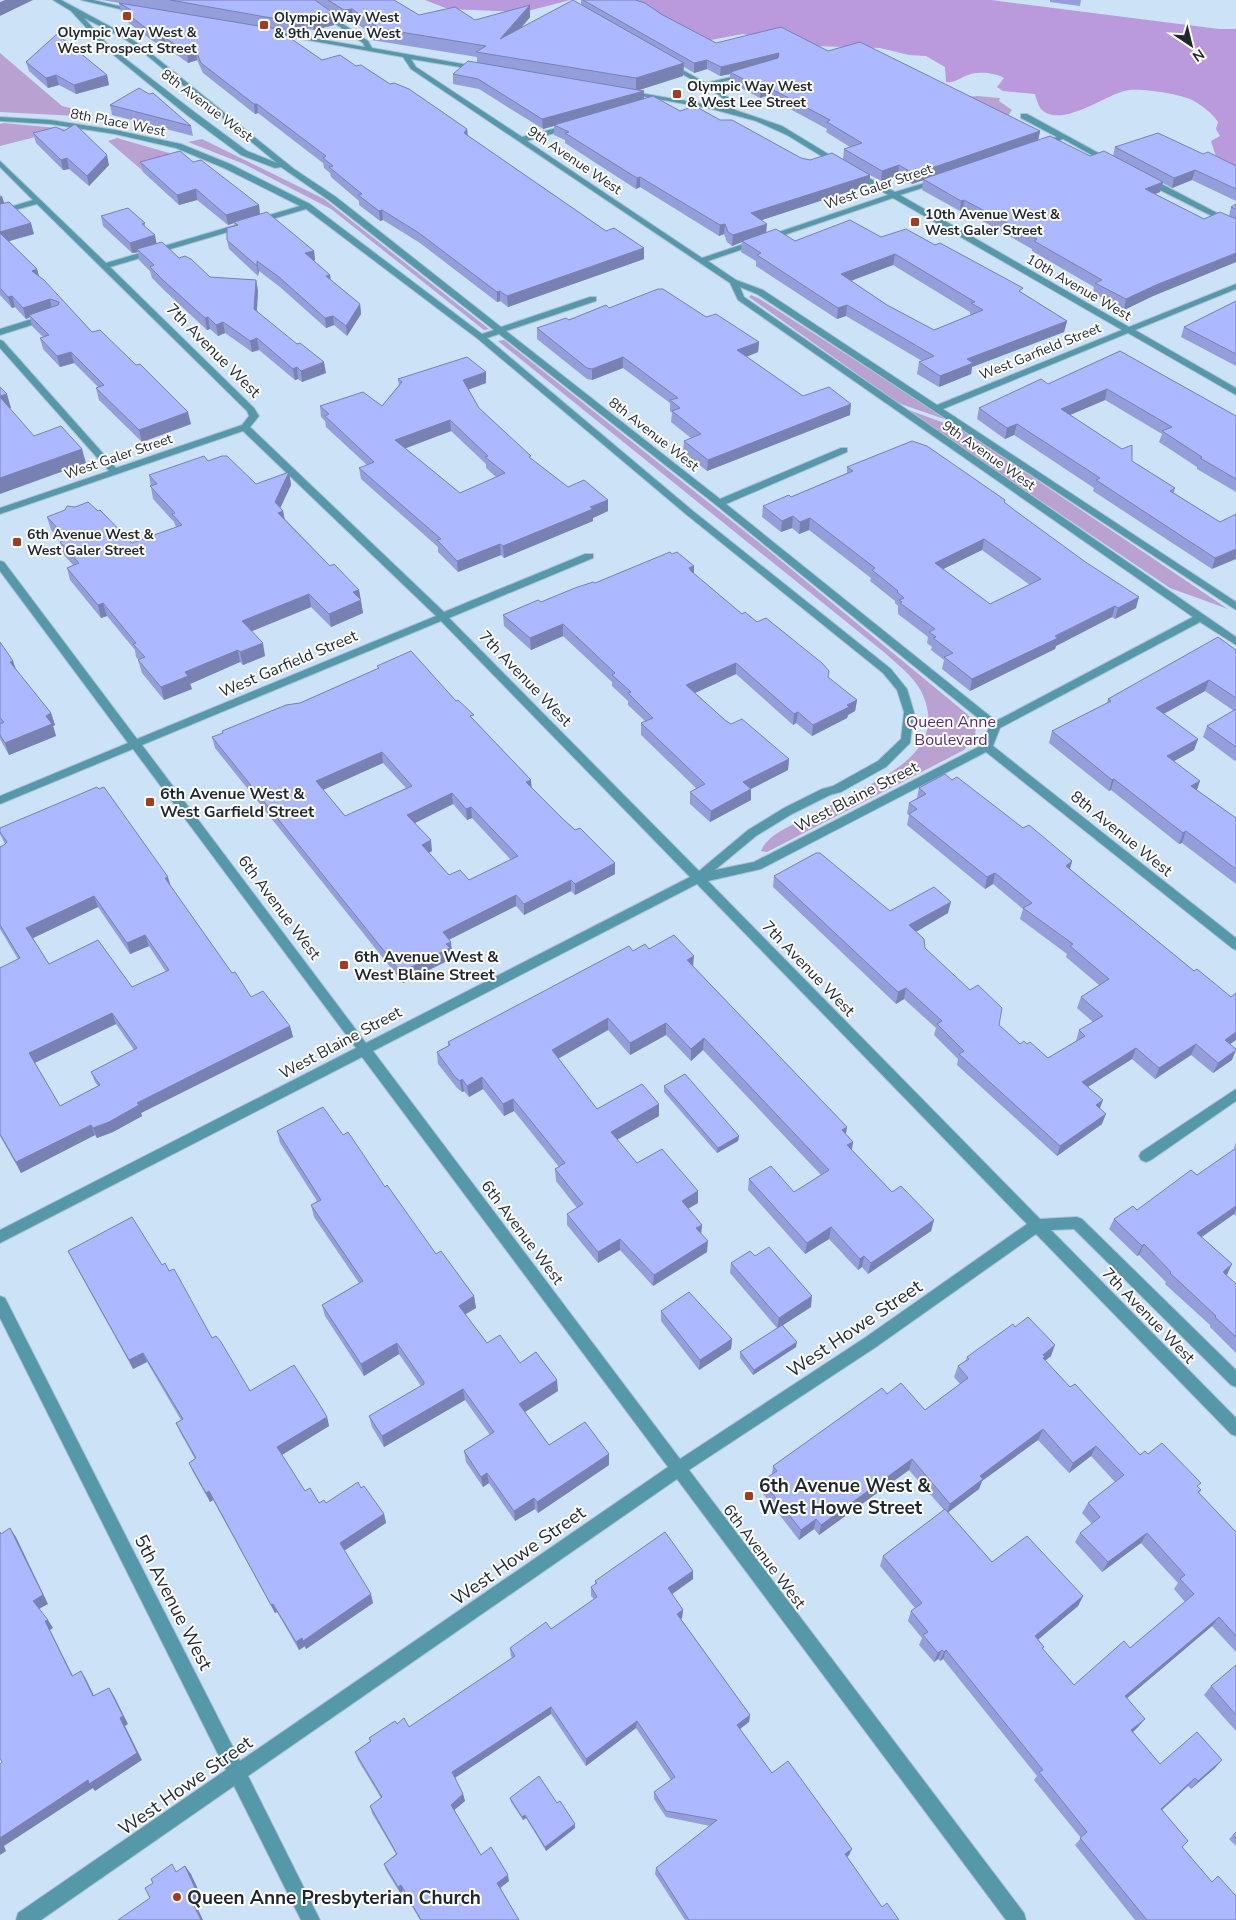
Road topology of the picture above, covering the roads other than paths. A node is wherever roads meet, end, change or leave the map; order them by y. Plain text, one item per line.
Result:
1 (56, 0) edge
2 (84, 0) edge
3 (304, 0) edge
4 (72, 8) junction
5 (143, 12) edge
6 (265, 32) edge
7 (370, 50) junction
8 (406, 56) junction
9 (665, 62) edge
10 (484, 69) edge
11 (756, 71) edge
12 (705, 85) junction
13 (616, 91) edge
14 (662, 99) junction
15 (642, 105) edge
16 (732, 111) junction
17 (1024, 116) dead end
18 (0, 119) edge
19 (574, 125) edge
20 (1063, 137) junction
21 (520, 140) junction
22 (1036, 146) edge
23 (0, 163) edge
24 (1117, 165) edge
25 (290, 171) junction
26 (948, 177) edge
27 (1142, 178) edge
28 (894, 195) junction
29 (38, 201) junction
30 (307, 206) junction
31 (0, 212) edge
32 (1236, 226) edge
33 (701, 260) junction
34 (104, 266) junction
35 (733, 282) junction
36 (1236, 286) edge
37 (593, 299) dead end
38 (56, 314) edge
39 (501, 331) junction
40 (1130, 331) junction
41 (0, 332) edge
42 (481, 337) junction
43 (0, 343) edge
44 (1236, 392) edge
45 (937, 408) junction
46 (245, 427) junction
47 (844, 450) dead end
48 (115, 472) junction
49 (719, 504) junction
50 (0, 511) edge
51 (589, 556) dead end
52 (0, 564) edge
53 (1234, 603) edge
54 (442, 616) junction
55 (1200, 618) junction
56 (1236, 642) edge
57 (995, 726) junction
58 (136, 744) junction
59 (987, 747) junction
60 (0, 800) edge
61 (697, 879) junction
62 (1236, 945) edge
63 (365, 1048) junction
64 (1236, 1094) edge
65 (1146, 1156) dead end
66 (1037, 1226) junction
67 (0, 1237) edge
68 (0, 1303) edge
69 (1236, 1380) edge
70 (1236, 1429) edge
71 (678, 1469) junction
72 (236, 1774) junction
73 (25, 1920) edge
74 (311, 1920) edge
75 (1018, 1920) edge

1 - 4 street, 8th Avenue West
2 - 5 street
3 - 7 street
4 - 25 street, 8th Avenue West
4 - 25 street, 8th Avenue West
6 - 7 street
7 - 8 street
8 - 10 street
8 - 21 street, 9th Avenue West
9 - 12 street
11 - 12 street
12 - 16 street
13 - 14 street, 10th Avenue West
14 - 15 street
14 - 16 street, 10th Avenue West
16 - 28 street, 10th Avenue West
17 - 20 street
18 - 30 street, 8th Place West
19 - 21 street
20 - 22 street
20 - 24 street
21 - 33 street, 9th Avenue West
23 - 29 street, 7th Avenue West
25 - 39 street, 8th Avenue West
26 - 28 street, West Galer Street
27 - 32 street
28 - 33 street, West Galer Street
28 - 40 street, 10th Avenue West
29 - 31 street
29 - 34 street, 7th Avenue West
30 - 34 street
30 - 42 street
33 - 35 street, 9th Avenue West
34 - 46 street, 7th Avenue West
35 - 45 street, 9th Avenue West
35 - 55 street, 9th Avenue West
36 - 40 street, West Garfield Street
37 - 39 street
38 - 41 street
39 - 42 street
39 - 49 street, 8th Avenue West
40 - 44 street, 10th Avenue West
40 - 45 street, West Garfield Street
42 - 61 street, West Blaine Street
43 - 48 street
45 - 53 street, 9th Avenue West
46 - 48 street, West Galer Street
46 - 54 street, 7th Avenue West
47 - 49 street
48 - 50 street, West Galer Street
49 - 57 street, 8th Avenue West
51 - 54 street, West Garfield Street
52 - 58 street, 6th Avenue West
54 - 58 street, West Garfield Street
54 - 61 street, 7th Avenue West
55 - 56 street, 9th Avenue West
55 - 57 street
57 - 59 street
58 - 60 street, West Garfield Street
58 - 63 street, 6th Avenue West
59 - 61 street, West Blaine Street
59 - 62 street, 8th Avenue West
61 - 63 street, West Blaine Street
61 - 66 street, 7th Avenue West
63 - 67 street, West Blaine Street
63 - 71 street, 6th Avenue West
64 - 65 street
66 - 69 street, 7th Avenue West
66 - 70 street, 7th Avenue West
66 - 71 street, West Howe Street
68 - 72 street, 5th Avenue West
71 - 72 street, West Howe Street
71 - 75 street, 6th Avenue West
72 - 73 street, West Howe Street
72 - 74 street, 5th Avenue West

